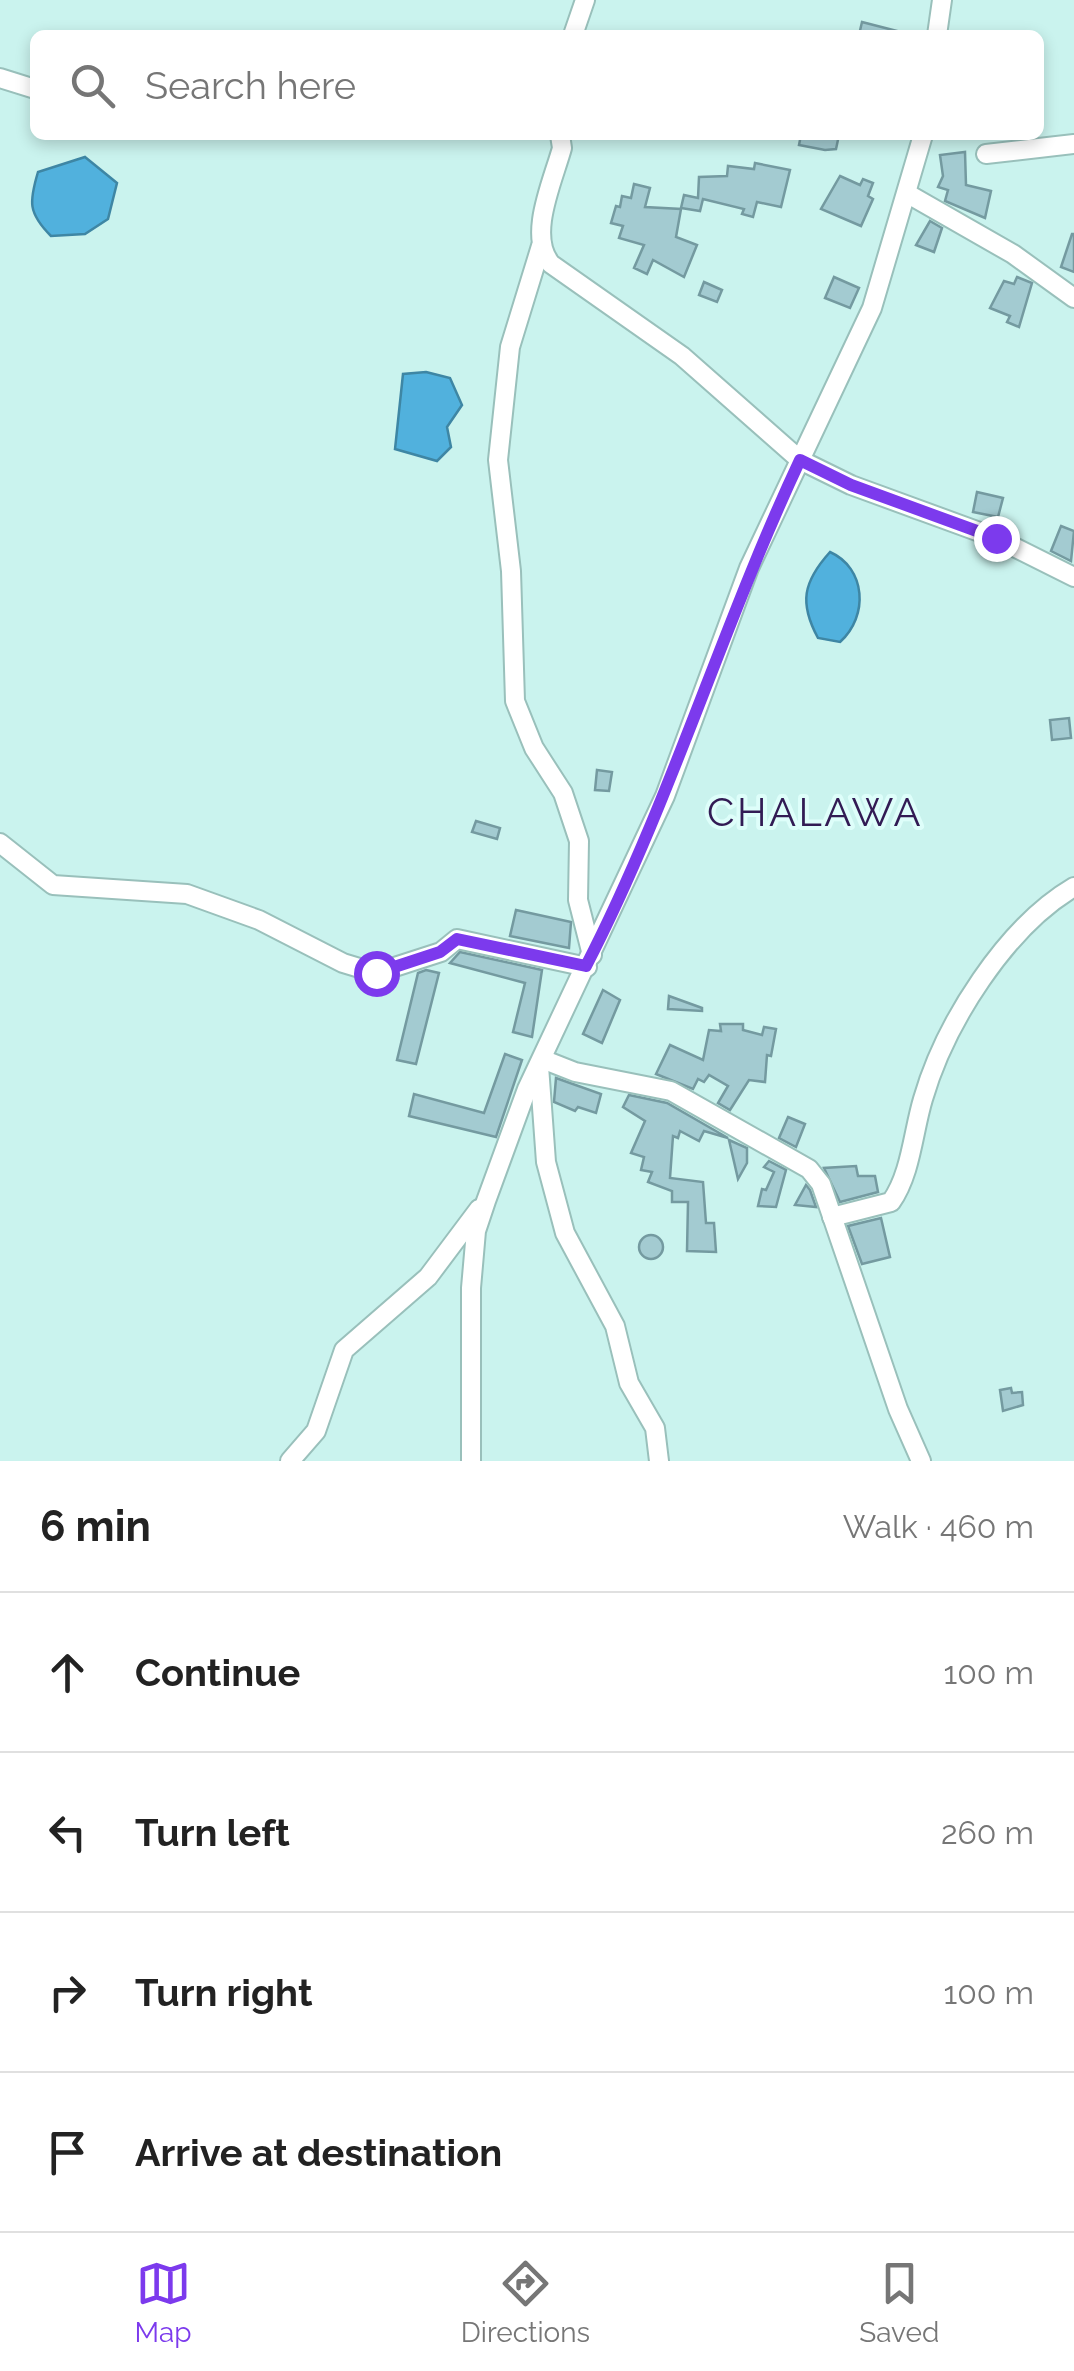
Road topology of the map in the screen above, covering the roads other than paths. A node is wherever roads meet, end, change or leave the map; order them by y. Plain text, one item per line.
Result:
1 (585, 0) edge
2 (942, 0) edge
3 (576, 30) edge
4 (938, 30) edge
5 (0, 78) edge
6 (30, 87) edge
7 (561, 140) edge
8 (922, 140) edge
9 (1074, 144) edge
10 (986, 154) dead end
11 (908, 194) junction
12 (541, 246) junction
13 (1074, 298) edge
14 (800, 460) junction
15 (1074, 577) edge
16 (0, 843) edge
17 (1074, 887) edge
18 (589, 961) junction
19 (540, 1062) junction
20 (486, 1201) junction
21 (832, 1217) junction
22 (290, 1461) edge
23 (472, 1461) edge
24 (660, 1461) edge
25 (921, 1461) edge

1 - 3 street
2 - 4 street
5 - 6 street
7 - 12 street
8 - 11 street
9 - 10 street
11 - 13 street
11 - 14 street
12 - 14 street
12 - 18 street
14 - 15 street
14 - 18 street
16 - 18 street
17 - 21 street
18 - 19 street
19 - 20 street
19 - 21 street
19 - 24 street
20 - 22 street
20 - 23 street
21 - 25 street

